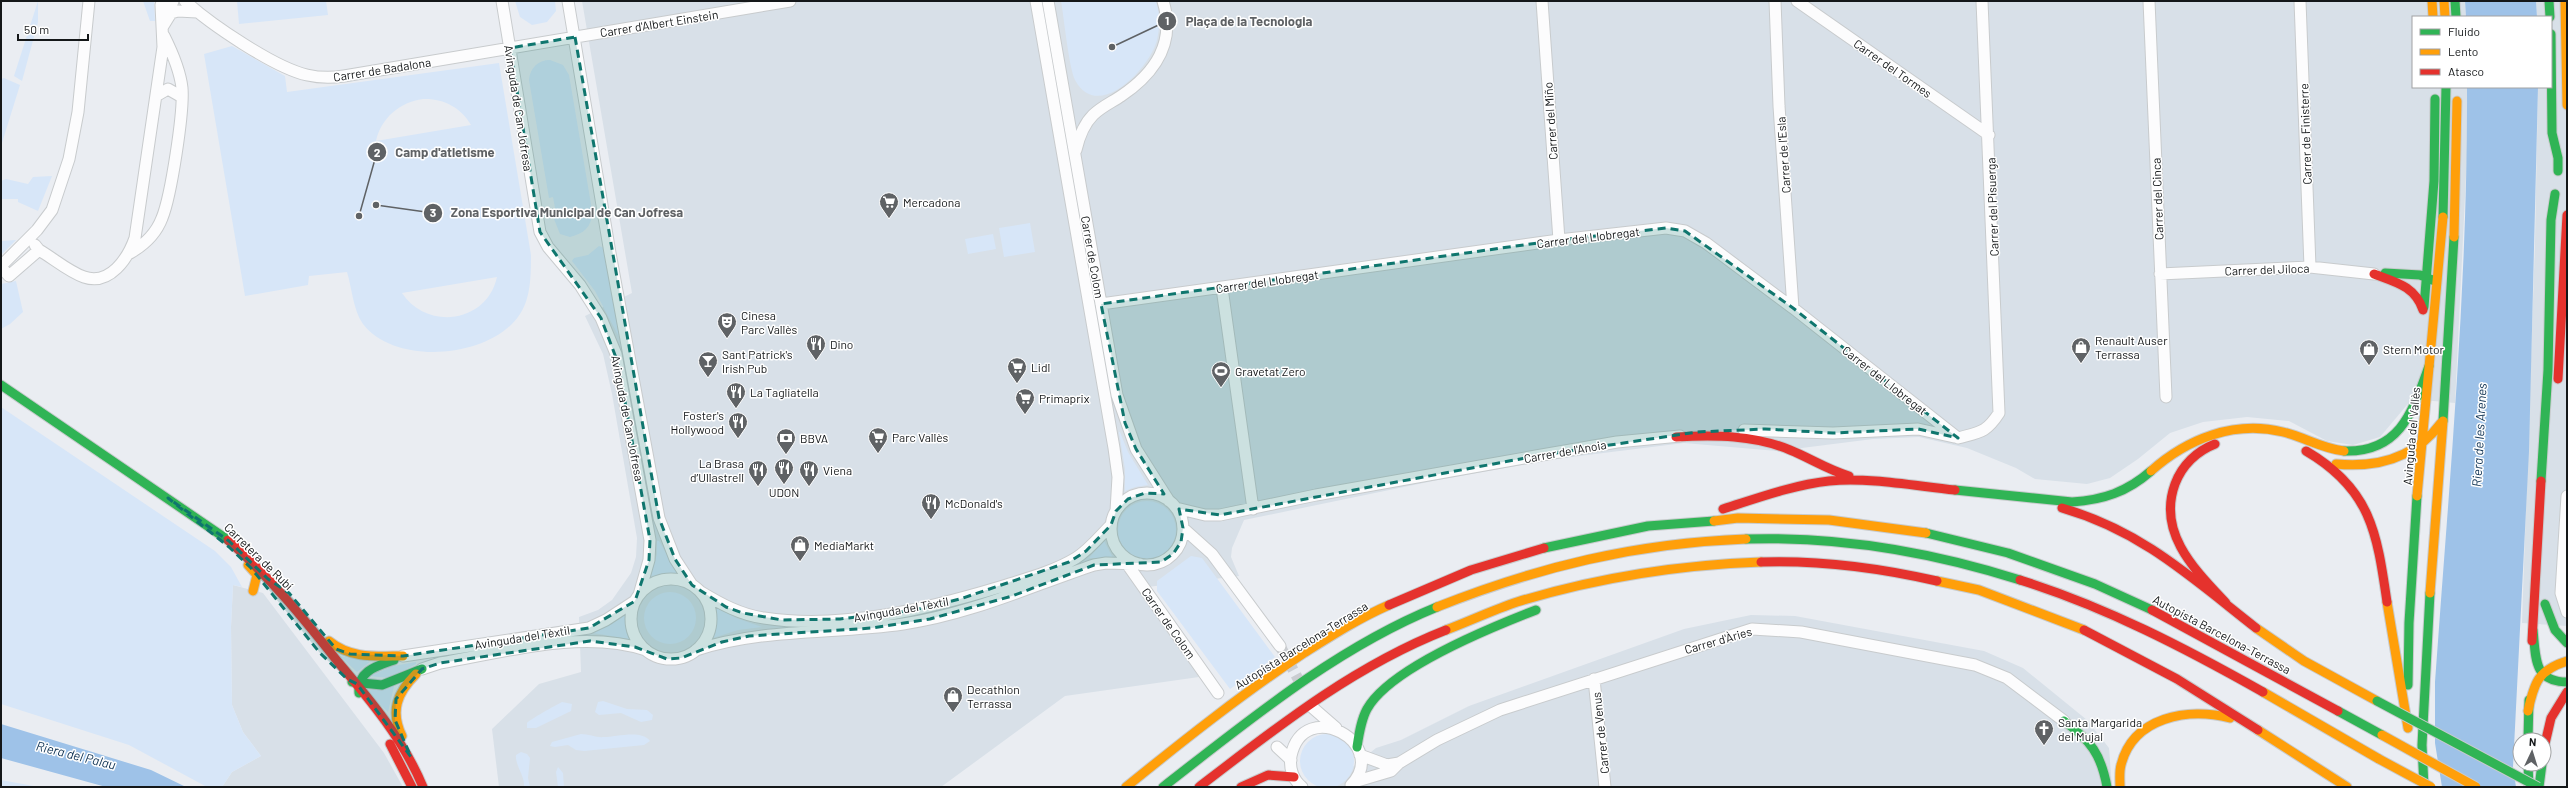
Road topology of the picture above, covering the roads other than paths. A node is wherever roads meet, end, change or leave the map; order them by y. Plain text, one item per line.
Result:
1 (89, 1) edge
2 (173, 1) edge
3 (185, 1) edge
4 (502, 1) edge
5 (568, 1) edge
6 (790, 1) edge
7 (1036, 1) edge
8 (1048, 1) edge
9 (1542, 1) edge
10 (1775, 1) edge
11 (1797, 1) edge
12 (1982, 1) edge
13 (2149, 1) edge
14 (2300, 1) edge
15 (2432, 1) edge
16 (2444, 1) edge
17 (2455, 1) edge
18 (2549, 1) edge
19 (2565, 1) edge
20 (162, 2) edge
21 (1165, 4) edge
22 (197, 12) junction
23 (2433, 16) edge
24 (2444, 16) edge
25 (2456, 16) edge
26 (2550, 16) edge
27 (164, 26) junction
28 (575, 37) junction
29 (510, 48) junction
30 (2435, 88) edge
31 (2446, 88) edge
32 (2552, 88) edge
33 (2457, 95) dead end
34 (156, 96) junction
35 (182, 97) junction
36 (2567, 105) edge
37 (1989, 136) junction
38 (1075, 152) junction
39 (2567, 166) edge
40 (2555, 178) junction
41 (2555, 194) junction
42 (2565, 202) dead end
43 (2567, 215) edge
44 (29, 239) junction
45 (1560, 240) junction
46 (39, 250) junction
47 (130, 253) junction
48 (1, 267) edge
49 (2310, 267) junction
50 (2160, 274) junction
51 (2374, 274) junction
52 (2423, 276) junction
53 (2437, 283) junction
54 (2409, 287) junction
55 (1222, 288) junction
56 (1101, 304) junction
57 (1793, 308) junction
58 (2424, 313) junction
59 (2448, 317) junction
60 (2560, 352) junction
61 (2567, 362) edge
62 (2429, 366) junction
63 (1, 385) edge
64 (2558, 386) dead end
65 (1, 396) edge
66 (2166, 397) dead end
67 (2441, 423) junction
68 (1676, 436) junction
69 (1958, 438) junction
70 (2226, 442) dead end
71 (2282, 442) dead end
72 (2422, 447) junction
73 (2330, 463) junction
74 (1883, 483) junction
75 (2000, 495) junction
76 (2567, 496) edge
77 (1173, 505) junction
78 (1253, 509) junction
79 (1116, 511) junction
80 (1678, 521) junction
81 (1111, 525) junction
82 (1183, 528) junction
83 (1819, 562) junction
84 (1133, 567) junction
85 (262, 581) junction
86 (696, 589) junction
87 (253, 591) dead end
88 (1571, 597) dead end
89 (637, 598) junction
90 (2226, 603) junction
91 (1544, 607) dead end
92 (2567, 612) edge
93 (2533, 630) junction
94 (2567, 644) edge
95 (1280, 646) tunnel mouth
96 (696, 650) junction
97 (646, 651) junction
98 (320, 653) junction
99 (403, 656) junction
100 (2567, 661) edge
101 (422, 669) junction
102 (2541, 674) junction
103 (1594, 679) junction
104 (2567, 682) edge
105 (357, 684) junction
106 (2567, 692) edge
107 (1218, 693) dead end
108 (1313, 708) dead end
109 (364, 710) junction
110 (2528, 711) junction
111 (2064, 720) joint
112 (1336, 728) junction
113 (2253, 728) junction
114 (2408, 728) junction
115 (2528, 732) edge
116 (2538, 732) edge
117 (2547, 732) edge
118 (1277, 747) dead end
119 (1359, 751) junction
120 (411, 757) junction
121 (1291, 760) junction
122 (1399, 763) junction
123 (2528, 772) edge
124 (2538, 772) edge
125 (2541, 772) edge
126 (1299, 784) edge
127 (1352, 785) edge
128 (412, 787) edge
129 (423, 787) edge
130 (1126, 787) edge
131 (1163, 787) edge
132 (1199, 787) edge
133 (1241, 787) edge
134 (1605, 787) edge
135 (2107, 787) edge
136 (2120, 787) edge
137 (2347, 787) edge
138 (2410, 787) edge
139 (2424, 787) edge
140 (2431, 787) edge
141 (2476, 787) edge
142 (2529, 787) edge
143 (2539, 787) edge

1 - 44 street
2 - 27 street
3 - 22 street, Carrer de Badalona
4 - 29 street, Avinguda de Can Jofresa
5 - 28 street, Avinguda de Can Jofresa
6 - 28 street, Carrer d'Albert Einstein
7 - 79 street, Carrer de Colom
8 - 38 street, Carrer de Colom
9 - 45 street, Carrer del Miño
10 - 57 street, Carrer de l'Esla
11 - 37 street, Carrer del Tormes
12 - 37 street, Carrer del Pisuerga
13 - 50 street, Carrer del Cinca
14 - 49 street, Carrer de Finisterre
15 - 23 main road
16 - 24 main road
17 - 25 main road
18 - 26 main road
19 - 36 main road
20 - 27 street
21 - 38 street
22 - 27 street
22 - 29 street, Carrer de Badalona
27 - 34 street
27 - 35 street
28 - 29 street, Carrer de Badalona
28 - 86 street, Avinguda de Can Jofresa
29 - 89 street, Avinguda de Can Jofresa
30 - 52 main road
31 - 53 main road, Avinguda del Vallès
32 - 40 main road
33 - 59 main road
34 - 35 street
34 - 47 street
35 - 47 street
37 - 69 street, Carrer del Pisuerga
38 - 56 street, Carrer de Colom
39 - 40 main road
40 - 41 main road
41 - 42 main road
41 - 93 main road
43 - 60 main road
44 - 46 street
44 - 48 street
45 - 55 street, Carrer del Llobregat
45 - 57 street, Carrer del Llobregat
46 - 47 street
46 - 48 street
49 - 50 street, Carrer del Jiloca
49 - 51 street, Carrer del Jiloca
50 - 66 street, Carrer del Cinca
51 - 52 main road
51 - 54 main road
52 - 53 main road
52 - 54 main road
52 - 58 main road
53 - 59 main road
53 - 62 main road, Avinguda del Vallès
54 - 58 main road
55 - 56 street, Carrer del Llobregat
55 - 78 street
56 - 77 street, Carrer de Colom
57 - 69 street, Carrer del Llobregat
58 - 62 main road
59 - 67 main road
60 - 61 main road
60 - 64 main road
62 - 72 main road, Avinguda del Vallès
62 - 75 main road
63 - 85 main road, Carretera de Rubí
65 - 85 main road, Carretera de Rubí
67 - 72 main road
67 - 139 main road
68 - 69 street, Carrer de l'Anoia
68 - 74 main road
68 - 78 street, Carrer de l'Anoia
70 - 90 main road
71 - 73 main road
72 - 73 main road
72 - 114 main road, Avinguda del Vallès
73 - 114 main road
74 - 75 main road
74 - 80 main road
75 - 90 main road
76 - 92 street
77 - 78 street, Carrer de l'Anoia
77 - 79 street
77 - 82 street
79 - 81 street
80 - 130 main road, Autopista Barcelona-Terrassa
80 - 141 main road, Autopista Barcelona-Terrassa, bridge
81 - 84 street
81 - 86 street, Avinguda del Tèxtil
82 - 84 street
82 - 95 street
83 - 88 main road
83 - 113 main road
83 - 132 main road
84 - 96 street, Avinguda del Tèxtil
84 - 107 street, Carrer de Colom
85 - 87 main road
85 - 98 main road, Carretera de Rubí
85 - 99 main road
85 - 105 main road, Carretera de Rubí
86 - 89 street
86 - 96 street
89 - 97 street
89 - 99 street, Avinguda del Tèxtil
90 - 143 main road, bridge
91 - 119 main road
93 - 102 main road
93 - 110 main road
94 - 102 main road
96 - 97 street
97 - 101 street, Avinguda del Tèxtil
98 - 105 main road
98 - 109 main road, Carretera de Rubí
99 - 105 main road
100 - 102 main road
101 - 105 main road
101 - 120 main road
102 - 104 main road
102 - 110 main road
102 - 116 main road
103 - 111 street, Carrer d'Àries
103 - 122 street, Carrer d'Àries
103 - 134 street, Carrer de Venus
105 - 109 main road
105 - 120 main road, Carretera de Rubí
106 - 117 main road
108 - 112 street
109 - 128 main road, Carretera de Rubí
110 - 115 main road
111 - 135 main road
112 - 119 street
112 - 121 street
113 - 136 main road
113 - 137 main road
114 - 138 main road, Avinguda del Vallès
118 - 121 street
119 - 122 street
119 - 127 street
120 - 129 main road, Carretera de Rubí
121 - 126 street
122 - 127 street, Carrer d'Àries
123 - 142 main road
124 - 143 main road
125 - 143 main road
126 - 133 main road
131 - 140 main road, bridge

